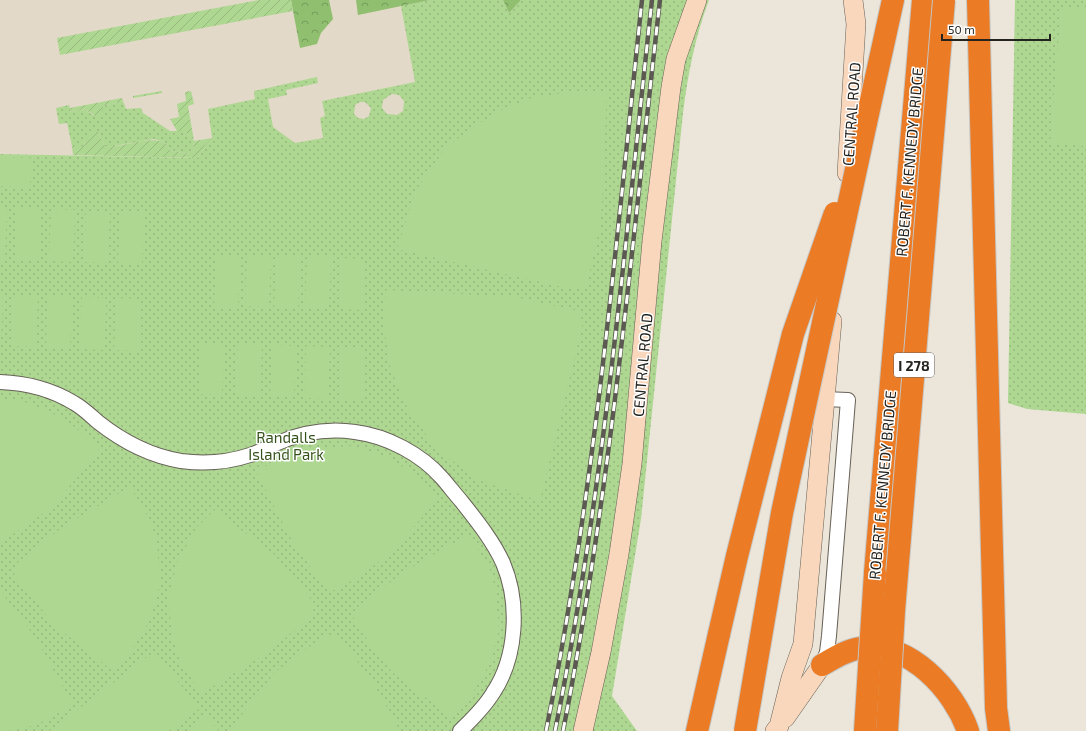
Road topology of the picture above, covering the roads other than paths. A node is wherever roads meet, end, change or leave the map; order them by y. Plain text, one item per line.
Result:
1 (696, 0) edge
2 (854, 0) edge
3 (893, 0) edge
4 (923, 0) edge
5 (944, 0) edge
6 (978, 0) edge
7 (866, 123) junction
8 (0, 382) edge
9 (824, 399) junction
10 (822, 665) junction
11 (777, 728) edge
12 (460, 731) edge
13 (583, 731) edge
14 (697, 731) edge
15 (745, 731) edge
16 (865, 731) edge
17 (887, 731) edge
18 (968, 731) edge
19 (999, 731) edge

1 - 13 street, CENTRAL ROAD
2 - 9 street, CENTRAL ROAD
3 - 7 highway
4 - 16 highway, ROBERT F. KENNEDY BRIDGE / I 278, bridge
5 - 17 highway, ROBERT F. KENNEDY BRIDGE / I 278, bridge
6 - 19 highway
7 - 14 highway, bridge
7 - 15 highway, bridge
8 - 12 street
9 - 10 street, CENTRAL ROAD
9 - 11 street, CENTRAL ROAD
10 - 11 street, CENTRAL ROAD
10 - 18 highway

